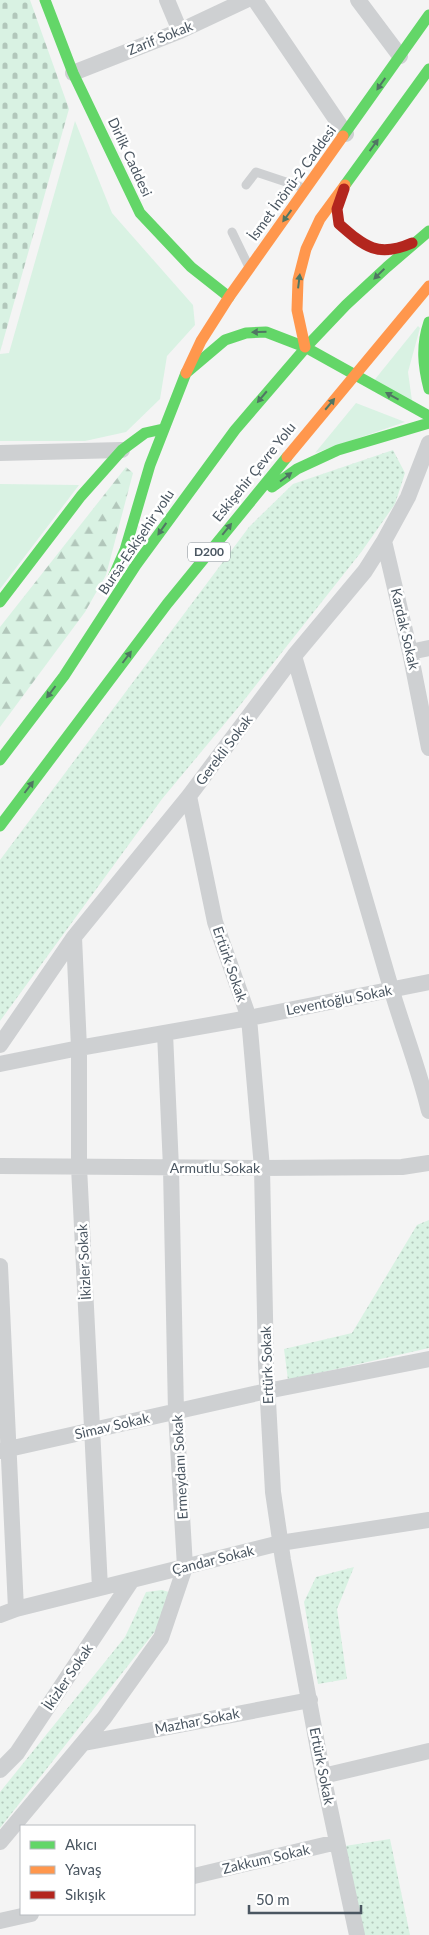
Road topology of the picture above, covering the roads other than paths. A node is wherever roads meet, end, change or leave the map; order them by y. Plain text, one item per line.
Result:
1 (45, 0) edge
2 (167, 0) edge
3 (246, 0) edge
4 (255, 0) edge
5 (358, 0) edge
6 (429, 15) edge
7 (180, 31) junction
8 (400, 56) junction
9 (429, 69) edge
10 (73, 73) junction
11 (346, 134) junction
12 (246, 184) dead end
13 (346, 185) junction
14 (307, 188) junction
15 (429, 231) edge
16 (232, 232) dead end
17 (416, 241) junction
18 (250, 268) junction
19 (429, 286) edge
20 (229, 297) junction
21 (429, 322) edge
22 (305, 347) junction
23 (186, 373) junction
24 (355, 375) junction
25 (429, 389) edge
26 (429, 416) edge
27 (429, 423) edge
28 (163, 429) junction
29 (429, 444) edge
30 (122, 450) junction
31 (0, 453) edge
32 (246, 505) junction
33 (384, 541) junction
34 (0, 602) edge
35 (429, 648) edge
36 (410, 652) junction
37 (294, 656) junction
38 (72, 665) junction
39 (426, 719) edge
40 (429, 748) edge
41 (0, 760) edge
42 (189, 796) junction
43 (0, 826) edge
44 (74, 937) junction
45 (429, 982) edge
46 (392, 990) junction
47 (249, 1018) junction
48 (165, 1033) junction
49 (0, 1045) edge
50 (79, 1048) junction
51 (0, 1064) edge
52 (429, 1111) edge
53 (429, 1163) edge
54 (0, 1166) edge
55 (79, 1167) junction
56 (171, 1168) junction
57 (262, 1168) junction
58 (0, 1266) edge
59 (429, 1359) edge
60 (267, 1391) junction
61 (176, 1412) junction
62 (93, 1430) junction
63 (5, 1450) edge
64 (429, 1520) edge
65 (280, 1543) junction
66 (185, 1567) junction
67 (132, 1580) junction
68 (100, 1588) junction
69 (16, 1609) junction
70 (0, 1616) edge
71 (310, 1700) junction
72 (84, 1743) junction
73 (429, 1751) edge
74 (0, 1770) edge
75 (323, 1776) junction
76 (0, 1842) edge
77 (337, 1842) junction
78 (195, 1876) edge
79 (27, 1915) edge
80 (0, 1921) edge
81 (357, 1935) edge

1 - 10 main road, Dirlik Caddesi
2 - 7 street
3 - 7 street, Zarif Sokak
4 - 11 street
5 - 8 street
6 - 8 main road, İsmet İnönü-2 Caddesi
7 - 10 street, Zarif Sokak
8 -> 11 main road, İsmet İnönü-2 Caddesi
13 -> 9 main road
10 - 20 main road, Dirlik Caddesi
11 - 14 main road, İsmet İnönü-2 Caddesi
12 - 14 lane
13 - 17 main road
22 -> 13 main road
14 -> 18 main road, İsmet İnönü-2 Caddesi
15 - 17 main road
16 - 18 lane
17 -> 22 main road
18 - 20 main road, İsmet İnönü-2 Caddesi
19 - 24 main road, Eskişehir Çevre Yolu / D200
20 - 23 main road, İsmet İnönü-2 Caddesi
21 - 25 main road
22 -> 23 main road
22 - 24 main road
22 -> 38 main road, Bursa-Eskişehir yolu
23 - 28 main road, İsmet İnönü-2 Caddesi
26 -> 24 main road
32 -> 24 main road, Eskişehir Çevre Yolu / D200
32 -> 27 main road
28 - 30 main road
28 - 38 main road, İsmet İnönü-2 Caddesi
29 - 33 street, Gerekli Sokak
30 - 31 street
30 - 34 main road
43 -> 32 main road, Eskişehir Çevre Yolu / D200
33 - 36 street, Kardak Sokak
33 - 37 street, Gerekli Sokak
35 - 36 street
36 - 39 street, Kardak Sokak
37 - 42 street, Gerekli Sokak
37 - 46 street
38 -> 41 main road, Bursa-Eskişehir yolu
39 - 40 street, Kardak Sokak
42 - 44 street, Gerekli Sokak
42 - 47 street, Ertürk Sokak
44 - 49 street, Gerekli Sokak
44 - 50 street, İkizler Sokak
45 - 46 street, Leventoğlu Sokak
46 - 47 street, Leventoğlu Sokak
46 - 52 street
47 - 48 street, Leventoğlu Sokak
47 - 57 street, Ertürk Sokak
48 - 50 street
48 - 56 street, Ermeydanı Sokak
50 - 51 street
50 - 55 street, İkizler Sokak
53 - 57 street, Armutlu Sokak
54 - 55 street, Armutlu Sokak
55 - 56 street, Armutlu Sokak
55 - 62 street, İkizler Sokak
56 - 57 street, Armutlu Sokak
56 - 61 street, Ermeydanı Sokak
57 - 60 street, Ertürk Sokak
58 - 63 street
59 - 60 street, Simav Sokak
60 - 61 street, Simav Sokak
60 - 65 street, Ertürk Sokak
61 - 62 street, Simav Sokak
61 - 66 street, Ermeydanı Sokak
62 - 63 street, Simav Sokak
62 - 68 street, İkizler Sokak
63 - 69 street
64 - 65 street, Çandar Sokak
65 - 66 street, Çandar Sokak
65 - 71 street, Ertürk Sokak
66 - 67 street, Çandar Sokak
66 - 72 street, Ermeydanı Sokak
67 - 68 street, Çandar Sokak
67 - 74 street, İkizler Sokak
68 - 69 street, Çandar Sokak
69 - 70 street, Çandar Sokak
71 - 72 street, Mazhar Sokak
71 - 75 street, Ertürk Sokak
72 - 76 street, Ermeydanı Sokak
73 - 75 street
75 - 77 street, Ertürk Sokak
77 - 78 street, Zakkum Sokak
77 - 81 street, Ertürk Sokak
79 - 80 street

